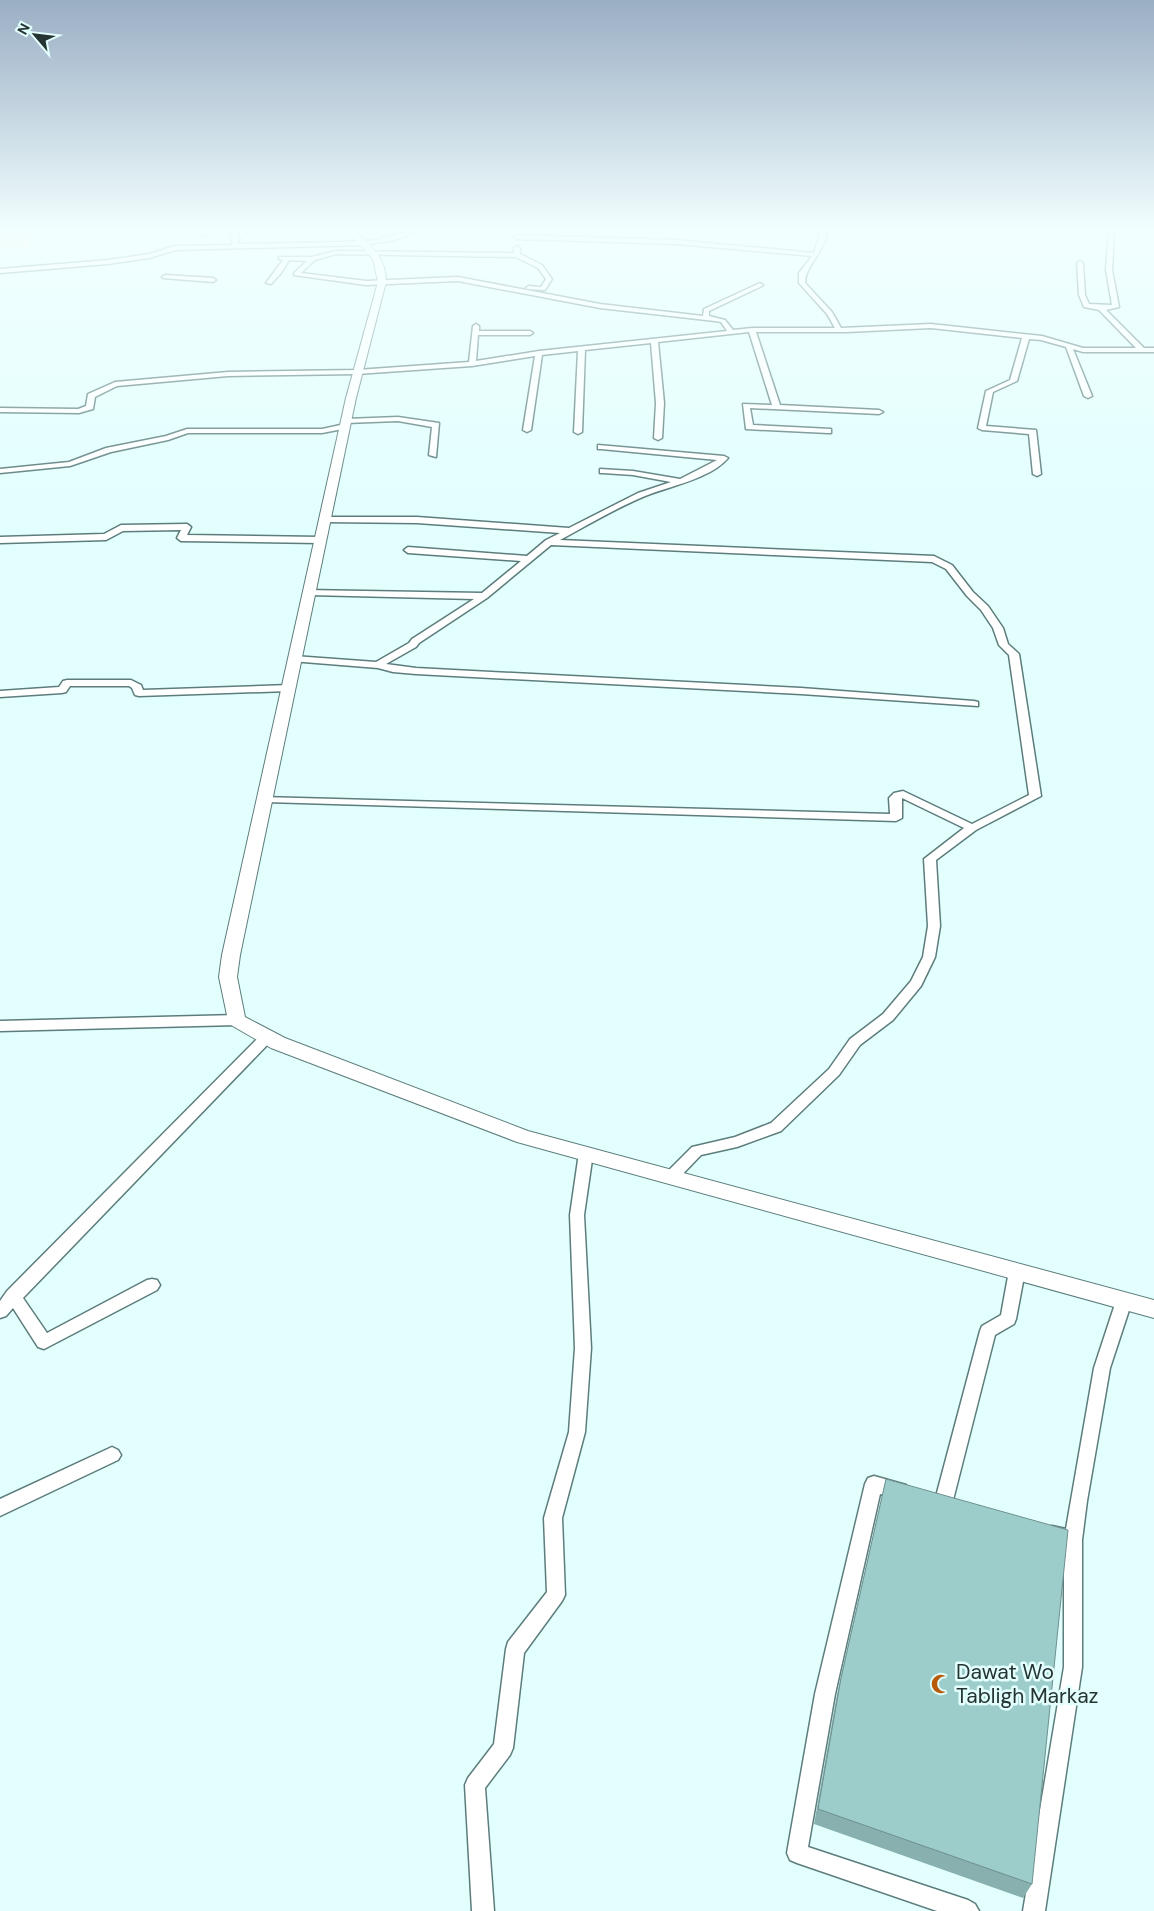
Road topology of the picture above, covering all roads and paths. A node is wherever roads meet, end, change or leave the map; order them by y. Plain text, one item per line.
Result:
1 (371, 320) edge
2 (715, 320) edge
3 (834, 320) edge
4 (1113, 320) edge
5 (752, 330) junction
6 (839, 330) junction
7 (731, 332) junction
8 (530, 333) dead end
9 (1026, 336) junction
10 (654, 340) junction
11 (1069, 347) junction
12 (582, 348) junction
13 (1142, 350) junction
14 (1154, 350) edge
15 (540, 353) junction
16 (472, 364) junction
17 (357, 372) junction
18 (1088, 396) dead end
19 (777, 407) junction
20 (0, 410) edge
21 (879, 412) dead end
22 (345, 424) junction
23 (527, 430) dead end
24 (828, 431) dead end
25 (578, 432) dead end
26 (658, 438) dead end
27 (601, 447) dead end
28 (433, 455) dead end
29 (0, 471) edge
30 (603, 471) dead end
31 (1037, 474) dead end
32 (682, 481) junction
33 (325, 519) junction
34 (570, 531) junction
35 (0, 540) edge
36 (320, 540) junction
37 (549, 542) junction
38 (408, 550) dead end
39 (528, 559) junction
40 (309, 592) junction
41 (484, 596) junction
42 (294, 659) junction
43 (378, 665) junction
44 (289, 688) junction
45 (0, 694) edge
46 (974, 704) dead end
47 (266, 799) junction
48 (972, 828) junction
49 (237, 1020) junction
50 (0, 1026) edge
51 (267, 1037) junction
52 (586, 1154) junction
53 (671, 1177) junction
54 (1017, 1271) junction
55 (152, 1285) dead end
56 (13, 1296) junction
57 (1124, 1301) junction
58 (1154, 1309) edge
59 (0, 1311) edge
60 (112, 1455) dead end
61 (929, 1500) junction
62 (0, 1508) edge
63 (962, 1509) edge
64 (1036, 1530) edge
65 (1073, 1540) junction
66 (483, 1911) edge
67 (968, 1911) edge
68 (1034, 1911) edge

1 - 17 main road
2 - 7 street
3 - 6 street
4 - 13 street
5 - 6 street
5 - 7 street
5 - 19 street
6 - 9 street
7 - 10 street
8 - 16 street
9 - 11 street
9 - 31 street
10 - 12 street
10 - 26 street
11 - 13 street
11 - 18 street
12 - 15 street
12 - 25 street
13 - 14 street
15 - 16 street
15 - 23 street
16 - 17 street
17 - 20 street
17 - 22 main road
19 - 21 street
19 - 24 street
22 - 28 street
22 - 29 street
22 - 33 main road
27 - 32 street
30 - 32 street
32 - 34 street
33 - 34 street
33 - 36 main road
34 - 37 street
35 - 36 street
36 - 40 main road
37 - 39 street
37 - 48 street
38 - 39 street
39 - 41 street
40 - 41 street
40 - 42 main road
41 - 43 street
42 - 43 street
42 - 44 main road
43 - 46 street
44 - 45 street
44 - 47 main road
47 - 48 street
47 - 49 main road
48 - 53 street
49 - 50 street
49 - 51 main road
51 - 52 main road
51 - 56 street
52 - 53 main road
52 - 66 street
53 - 54 main road
54 - 57 main road
54 - 61 street
55 - 56 street
56 - 59 street
57 - 58 main road
57 - 65 street
60 - 62 street
61 - 63 street
61 - 67 street
64 - 65 street
65 - 68 street

